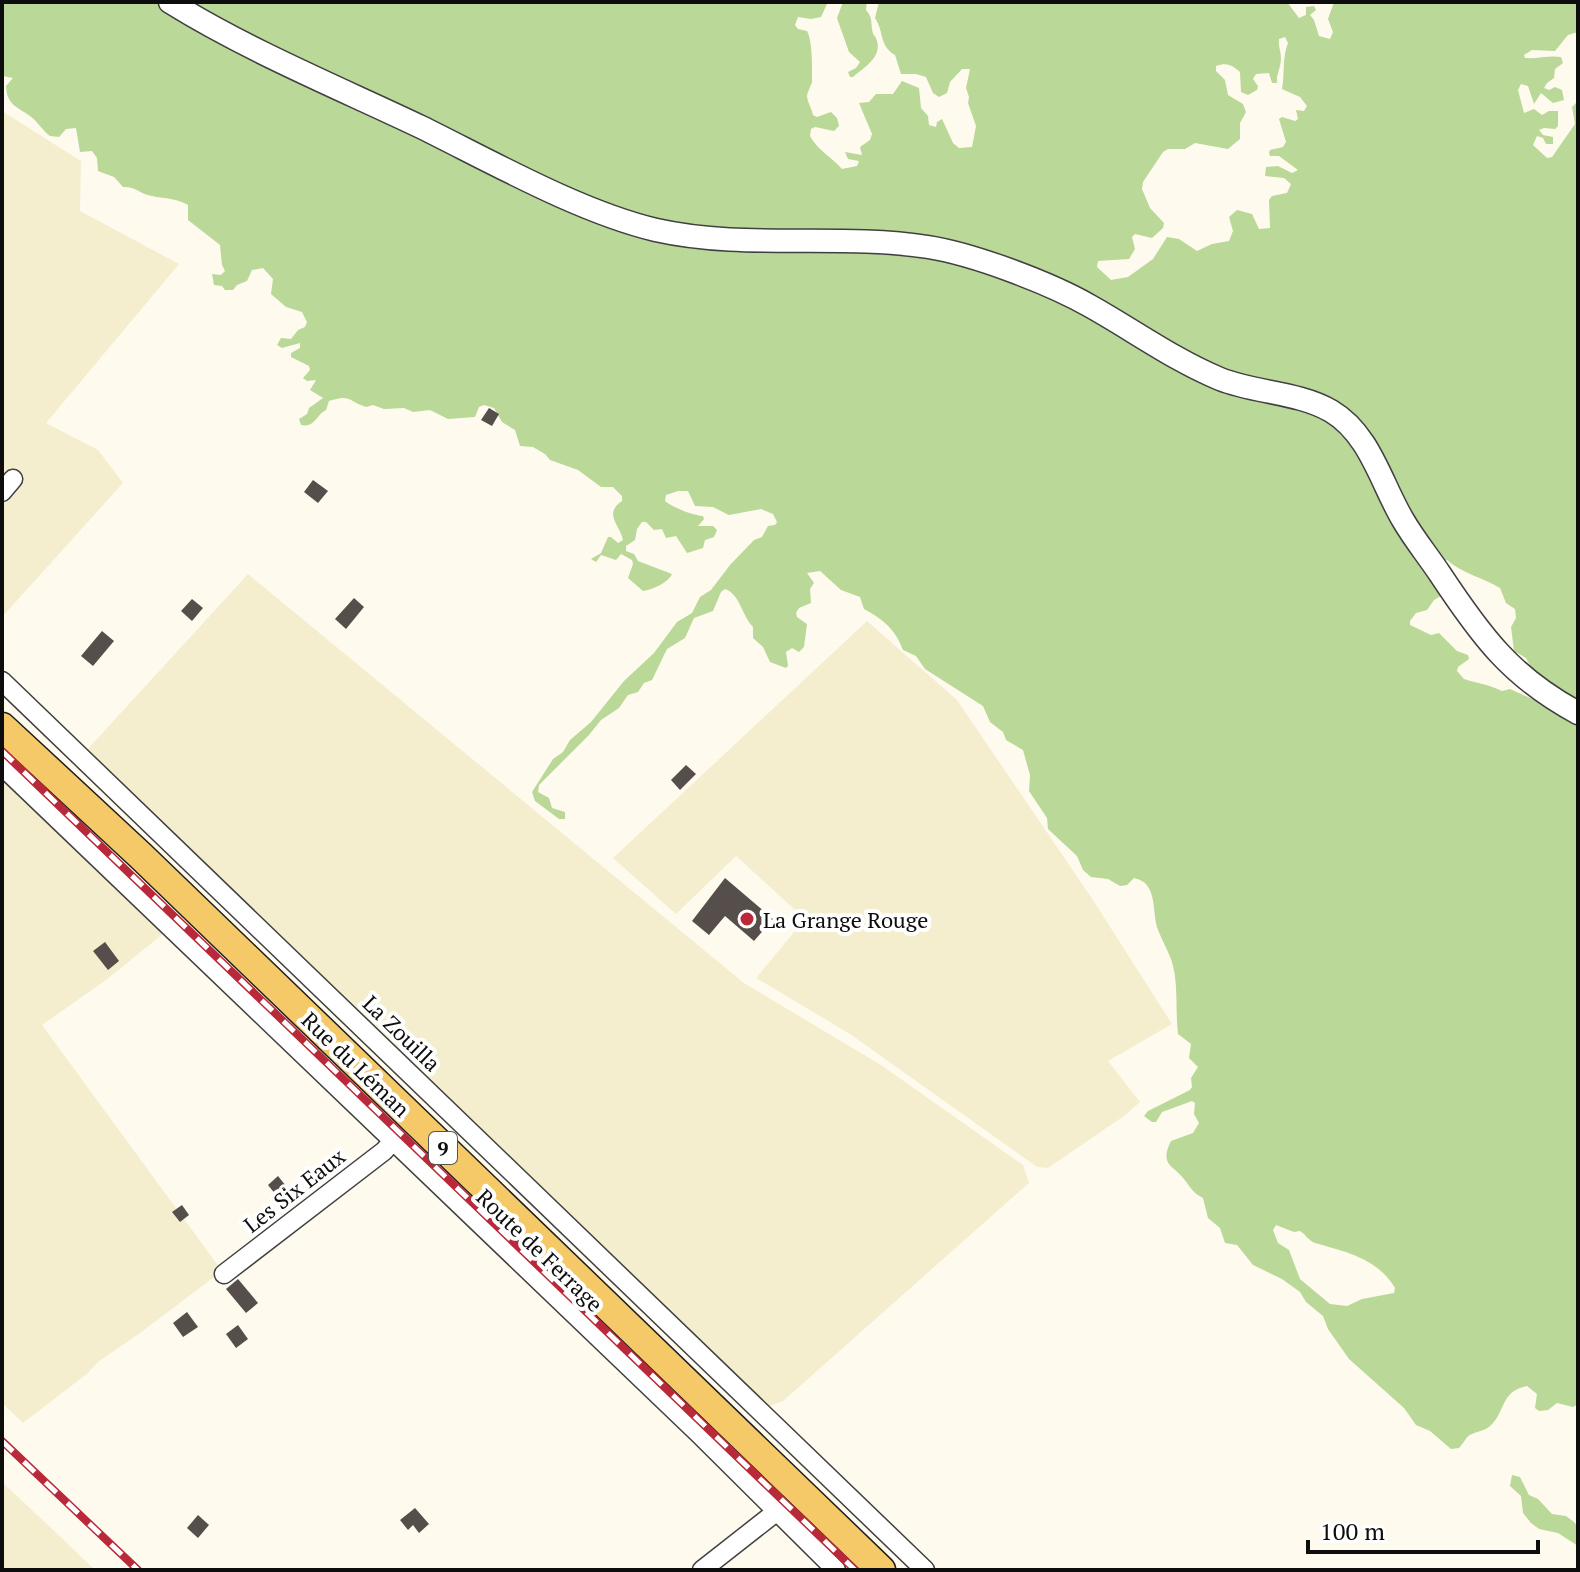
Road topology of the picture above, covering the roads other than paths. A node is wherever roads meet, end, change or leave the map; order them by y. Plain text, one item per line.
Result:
1 (170, 2) edge
2 (2, 681) edge
3 (1578, 713) edge
4 (2, 727) edge
5 (2, 766) edge
6 (393, 1141) junction
7 (224, 1274) dead end
8 (776, 1512) junction
9 (702, 1570) edge
10 (836, 1570) edge
11 (881, 1570) edge
12 (925, 1570) edge

1 - 3 street
2 - 12 street, La Zouilla
4 - 11 main road, Rue du Léman / 9
5 - 6 street, Route de Ferrage
6 - 7 street, Les Six Eaux
6 - 8 street, Route de Ferrage
8 - 9 street
8 - 10 street, Route de Ferrage

